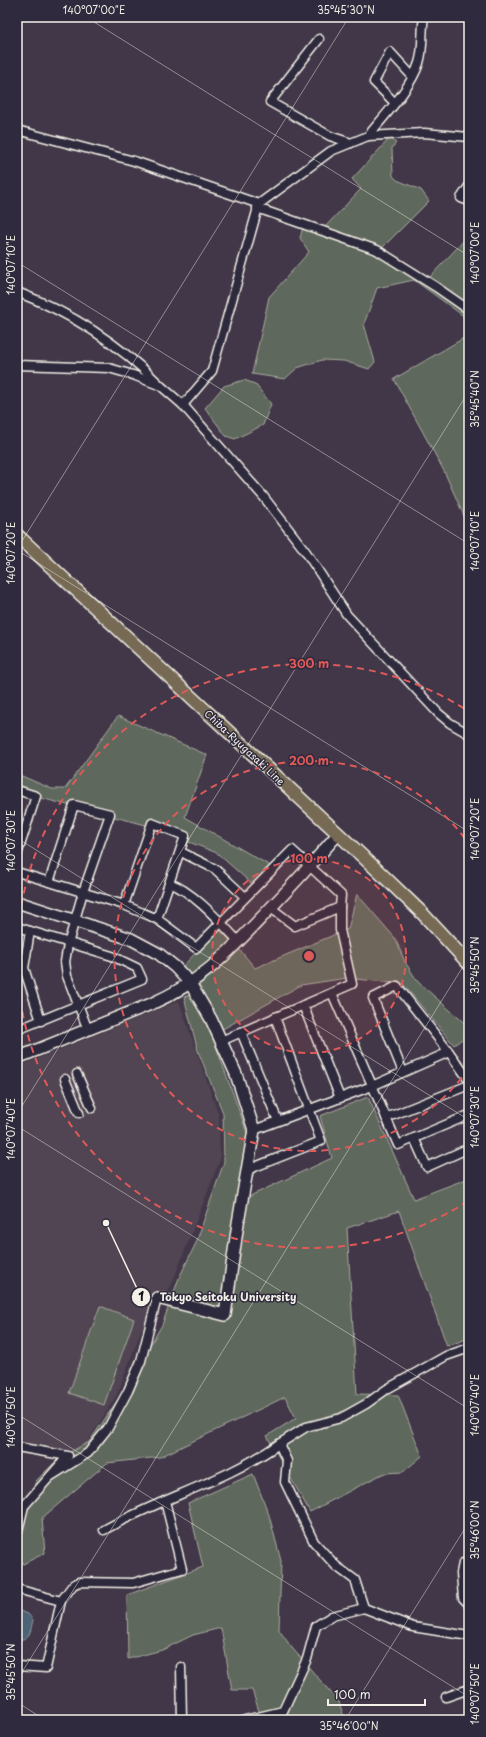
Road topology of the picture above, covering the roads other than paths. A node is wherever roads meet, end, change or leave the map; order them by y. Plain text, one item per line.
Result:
1 (424, 17) edge
2 (319, 39) dead end
3 (412, 76) junction
4 (395, 102) junction
5 (17, 130) edge
6 (368, 136) junction
7 (469, 137) edge
8 (352, 143) junction
9 (469, 186) edge
10 (469, 201) edge
11 (258, 206) junction
12 (17, 292) edge
13 (469, 310) edge
14 (17, 365) edge
15 (161, 386) junction
16 (183, 405) junction
17 (17, 535) edge
18 (469, 734) edge
19 (17, 790) edge
20 (338, 834) junction
21 (181, 852) junction
22 (17, 855) edge
23 (309, 867) junction
24 (17, 872) edge
25 (49, 882) junction
26 (169, 883) junction
27 (83, 892) junction
28 (245, 897) junction
29 (17, 902) edge
30 (124, 905) junction
31 (340, 907) junction
32 (271, 908) junction
33 (158, 918) junction
34 (74, 922) junction
35 (221, 922) junction
36 (17, 927) edge
37 (30, 931) junction
38 (239, 942) junction
39 (68, 944) junction
40 (469, 964) edge
41 (190, 984) junction
42 (332, 993) junction
43 (303, 1005) junction
44 (79, 1006) junction
45 (275, 1017) junction
46 (40, 1021) junction
47 (17, 1030) edge
48 (88, 1030) junction
49 (241, 1032) junction
50 (221, 1041) junction
51 (449, 1052) junction
52 (17, 1058) edge
53 (403, 1072) junction
54 (77, 1074) dead end
55 (65, 1079) dead end
56 (469, 1080) edge
57 (469, 1085) edge
58 (372, 1086) junction
59 (340, 1098) junction
60 (92, 1108) dead end
61 (309, 1110) junction
62 (79, 1113) dead end
63 (469, 1115) edge
64 (386, 1118) junction
65 (278, 1121) junction
66 (254, 1130) junction
67 (414, 1138) junction
68 (469, 1148) edge
69 (247, 1170) junction
70 (157, 1298) joint
71 (469, 1348) edge
72 (279, 1444) junction
73 (17, 1447) edge
74 (51, 1476) junction
75 (165, 1501) junction
76 (104, 1530) dead end
77 (17, 1535) edge
78 (469, 1564) edge
79 (17, 1589) edge
80 (61, 1601) junction
81 (469, 1604) edge
82 (364, 1608) junction
83 (469, 1636) edge
84 (17, 1666) edge
85 (181, 1667) dead end
86 (469, 1690) edge
87 (446, 1697) dead end
88 (182, 1720) edge
89 (245, 1720) edge

1 - 3 street
2 - 8 street
3 - 4 street
3 - 4 street
4 - 6 street
5 - 11 street
6 - 7 street
6 - 8 street
8 - 11 street
9 - 10 street
11 - 13 street
11 - 16 street
12 - 15 street
14 - 15 street
15 - 16 street
16 - 18 street
17 - 20 main road, Chiba-Ryugasaki Line
19 - 22 street
20 - 23 street
20 - 40 main road, Chiba-Ryugasaki Line
21 - 26 street
21 - 28 street
21 - 30 street
23 - 28 street
23 - 31 street
23 - 32 street
24 - 25 street
25 - 27 street
25 - 27 street
26 - 33 street
26 - 35 street
27 - 30 street
27 - 34 street
28 - 35 street
29 - 34 street
30 - 33 street
31 - 32 street
31 - 42 street
32 - 38 street
33 - 35 street
34 - 39 street
34 - 41 street
35 - 38 street
36 - 37 street
37 - 39 street
37 - 46 street
38 - 41 street
39 - 44 street
39 - 44 street
41 - 48 street
41 - 50 street
42 - 43 street
42 - 58 street
43 - 45 street
43 - 59 street
44 - 46 street
44 - 48 street
45 - 49 street
45 - 61 street
46 - 47 street
48 - 52 street
49 - 50 street
49 - 65 street
50 - 66 street
51 - 53 street
51 - 53 street
51 - 56 street
53 - 58 street
54 - 60 street
55 - 62 street
57 - 64 street
58 - 59 street
58 - 64 street
59 - 61 street
61 - 65 street
61 - 69 street
63 - 67 street
64 - 67 street
65 - 66 street
66 - 69 street
67 - 68 street
69 - 70 street
70 - 74 street
71 - 72 street
72 - 75 street
72 - 82 street
73 - 74 street
74 - 77 street
75 - 76 street
75 - 80 street
78 - 81 street
79 - 80 street
80 - 84 street
82 - 83 street
82 - 89 street
85 - 88 street
86 - 87 street

